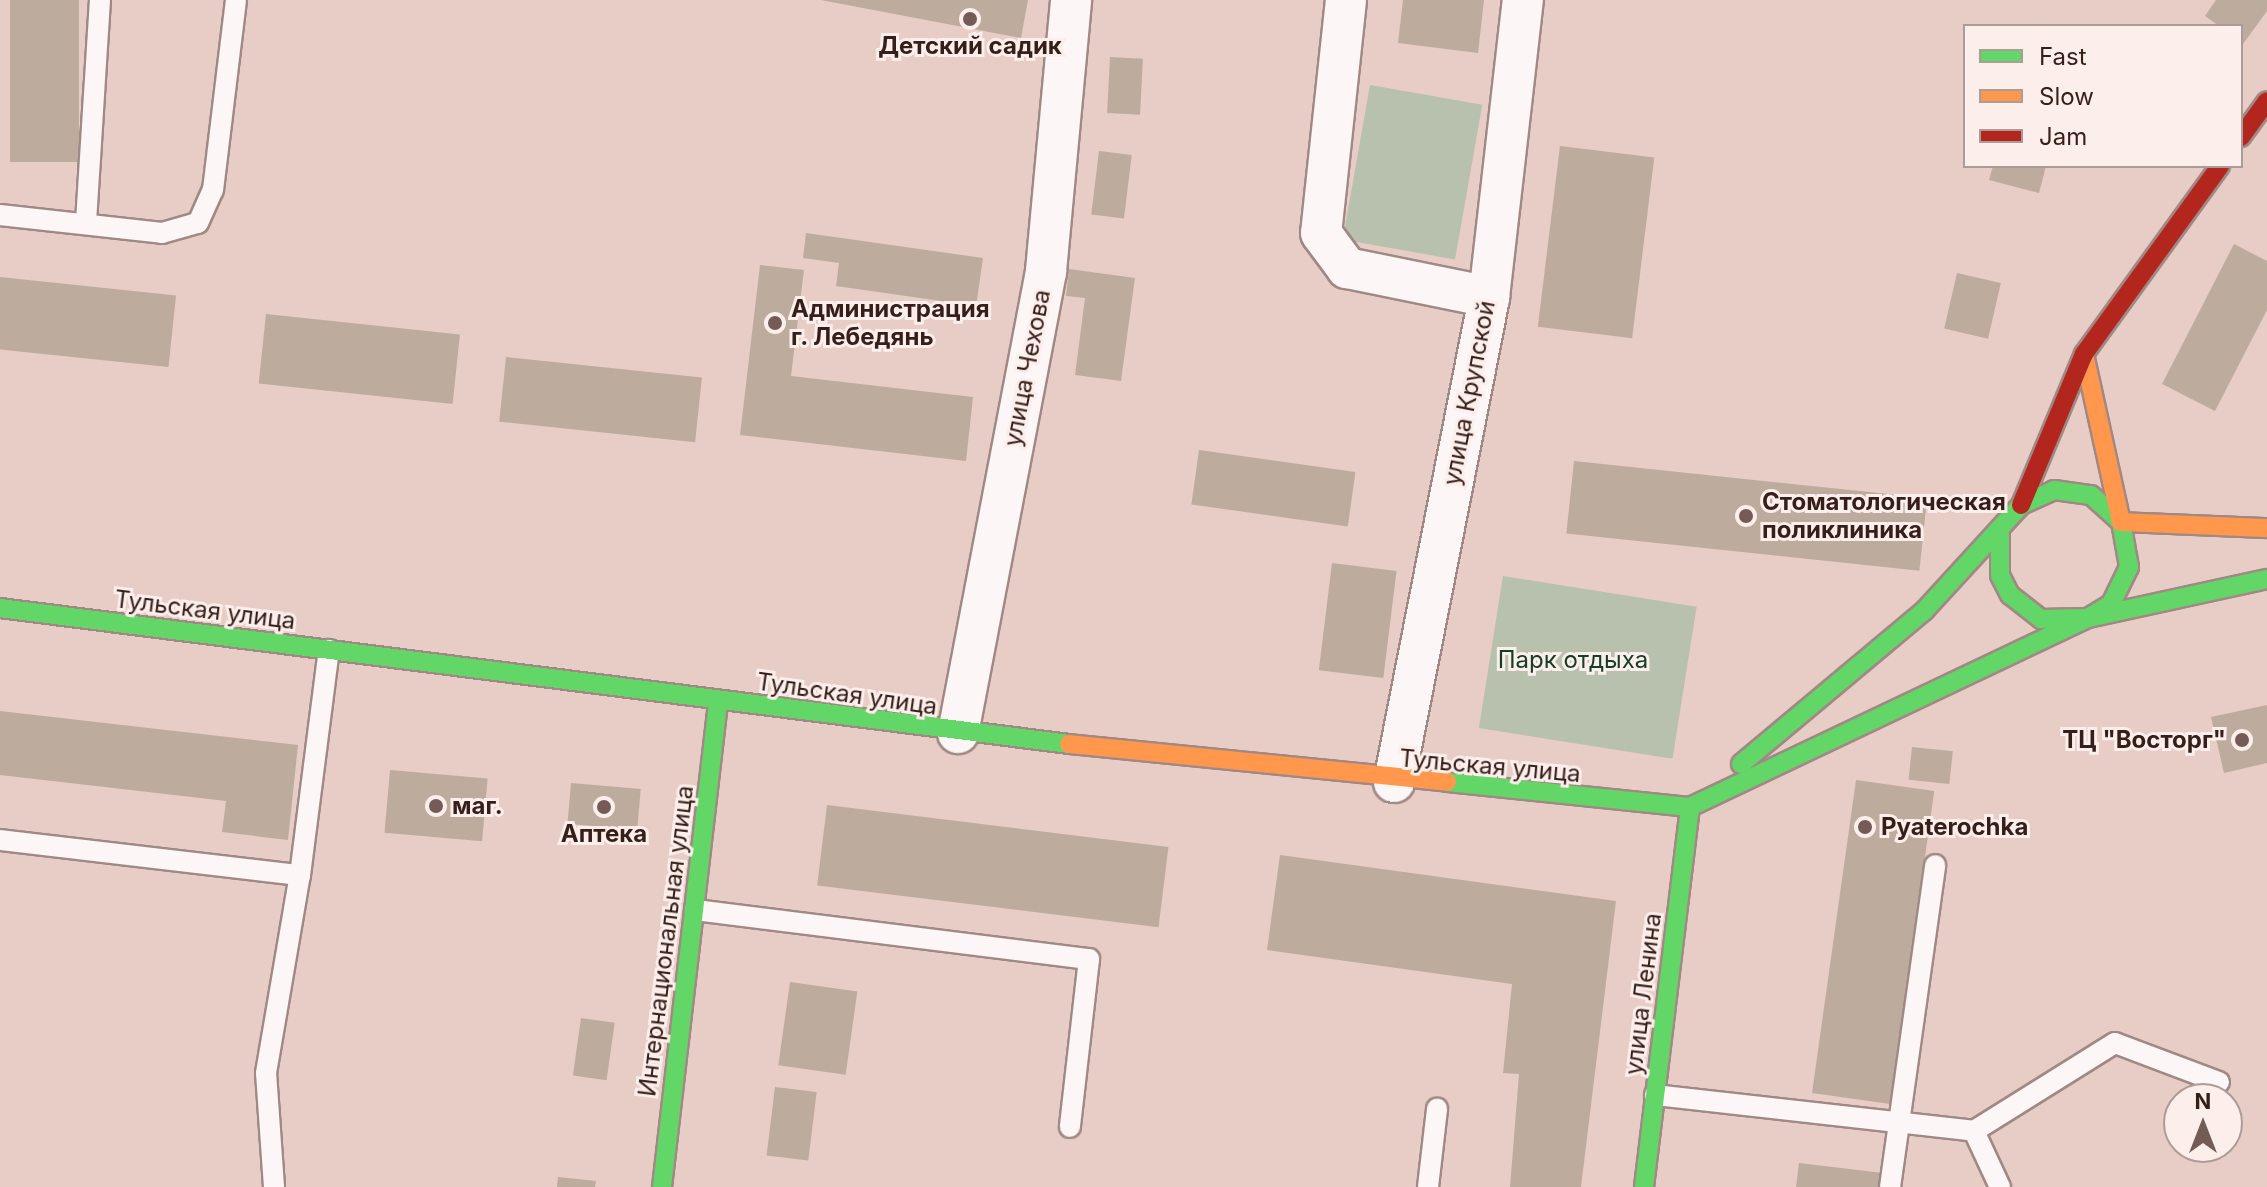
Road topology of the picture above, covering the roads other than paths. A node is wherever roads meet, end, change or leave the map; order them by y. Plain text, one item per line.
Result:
1 (100, 0) edge
2 (236, 0) edge
3 (1071, 0) edge
4 (1346, 0) edge
5 (1523, 0) edge
6 (2267, 101) edge
7 (2243, 134) edge
8 (2219, 168) edge
9 (0, 215) edge
10 (86, 222) junction
11 (1489, 297) junction
12 (2084, 354) junction
13 (2021, 505) junction
14 (2121, 522) junction
15 (2267, 528) edge
16 (2000, 536) junction
17 (2267, 579) edge
18 (0, 608) edge
19 (2088, 618) junction
20 (329, 650) junction
21 (718, 701) junction
22 (958, 733) junction
23 (1394, 782) junction
24 (1690, 807) junction
25 (0, 840) edge
26 (1935, 865) dead end
27 (300, 875) junction
28 (695, 910) junction
29 (2219, 1082) dead end
30 (1655, 1095) junction
31 (1437, 1109) dead end
32 (1898, 1121) junction
33 (1070, 1127) dead end
34 (1974, 1131) junction
35 (274, 1187) edge
36 (662, 1187) edge
37 (1428, 1187) edge
38 (1644, 1187) edge
39 (1890, 1187) edge
40 (2000, 1187) edge

1 - 10 lane
2 - 10 lane
3 - 22 street, улица Чехова
4 - 11 street
5 - 11 street, улица Крупской
6 - 7 main road
8 - 12 main road
9 - 10 lane
11 - 23 street, улица Крупской
12 - 13 main road
12 - 14 main road
13 - 14 main road
13 - 16 main road
14 - 15 main road
14 - 19 main road
16 - 19 main road
16 - 24 main road
17 - 19 main road
18 - 20 main road, Тульская улица
19 - 24 main road
20 - 21 main road, Тульская улица
20 - 27 lane
21 - 22 main road, Тульская улица
21 - 28 main road, Интернациональная улица
22 - 23 main road, Тульская улица
23 - 24 main road, Тульская улица
24 - 30 main road, улица Ленина
25 - 27 lane
26 - 32 lane
27 - 35 lane
28 - 33 lane
28 - 36 main road, Интернациональная улица
29 - 34 lane
30 - 32 lane
30 - 38 main road, улица Ленина
31 - 37 lane
32 - 34 lane
32 - 39 lane
34 - 40 lane

